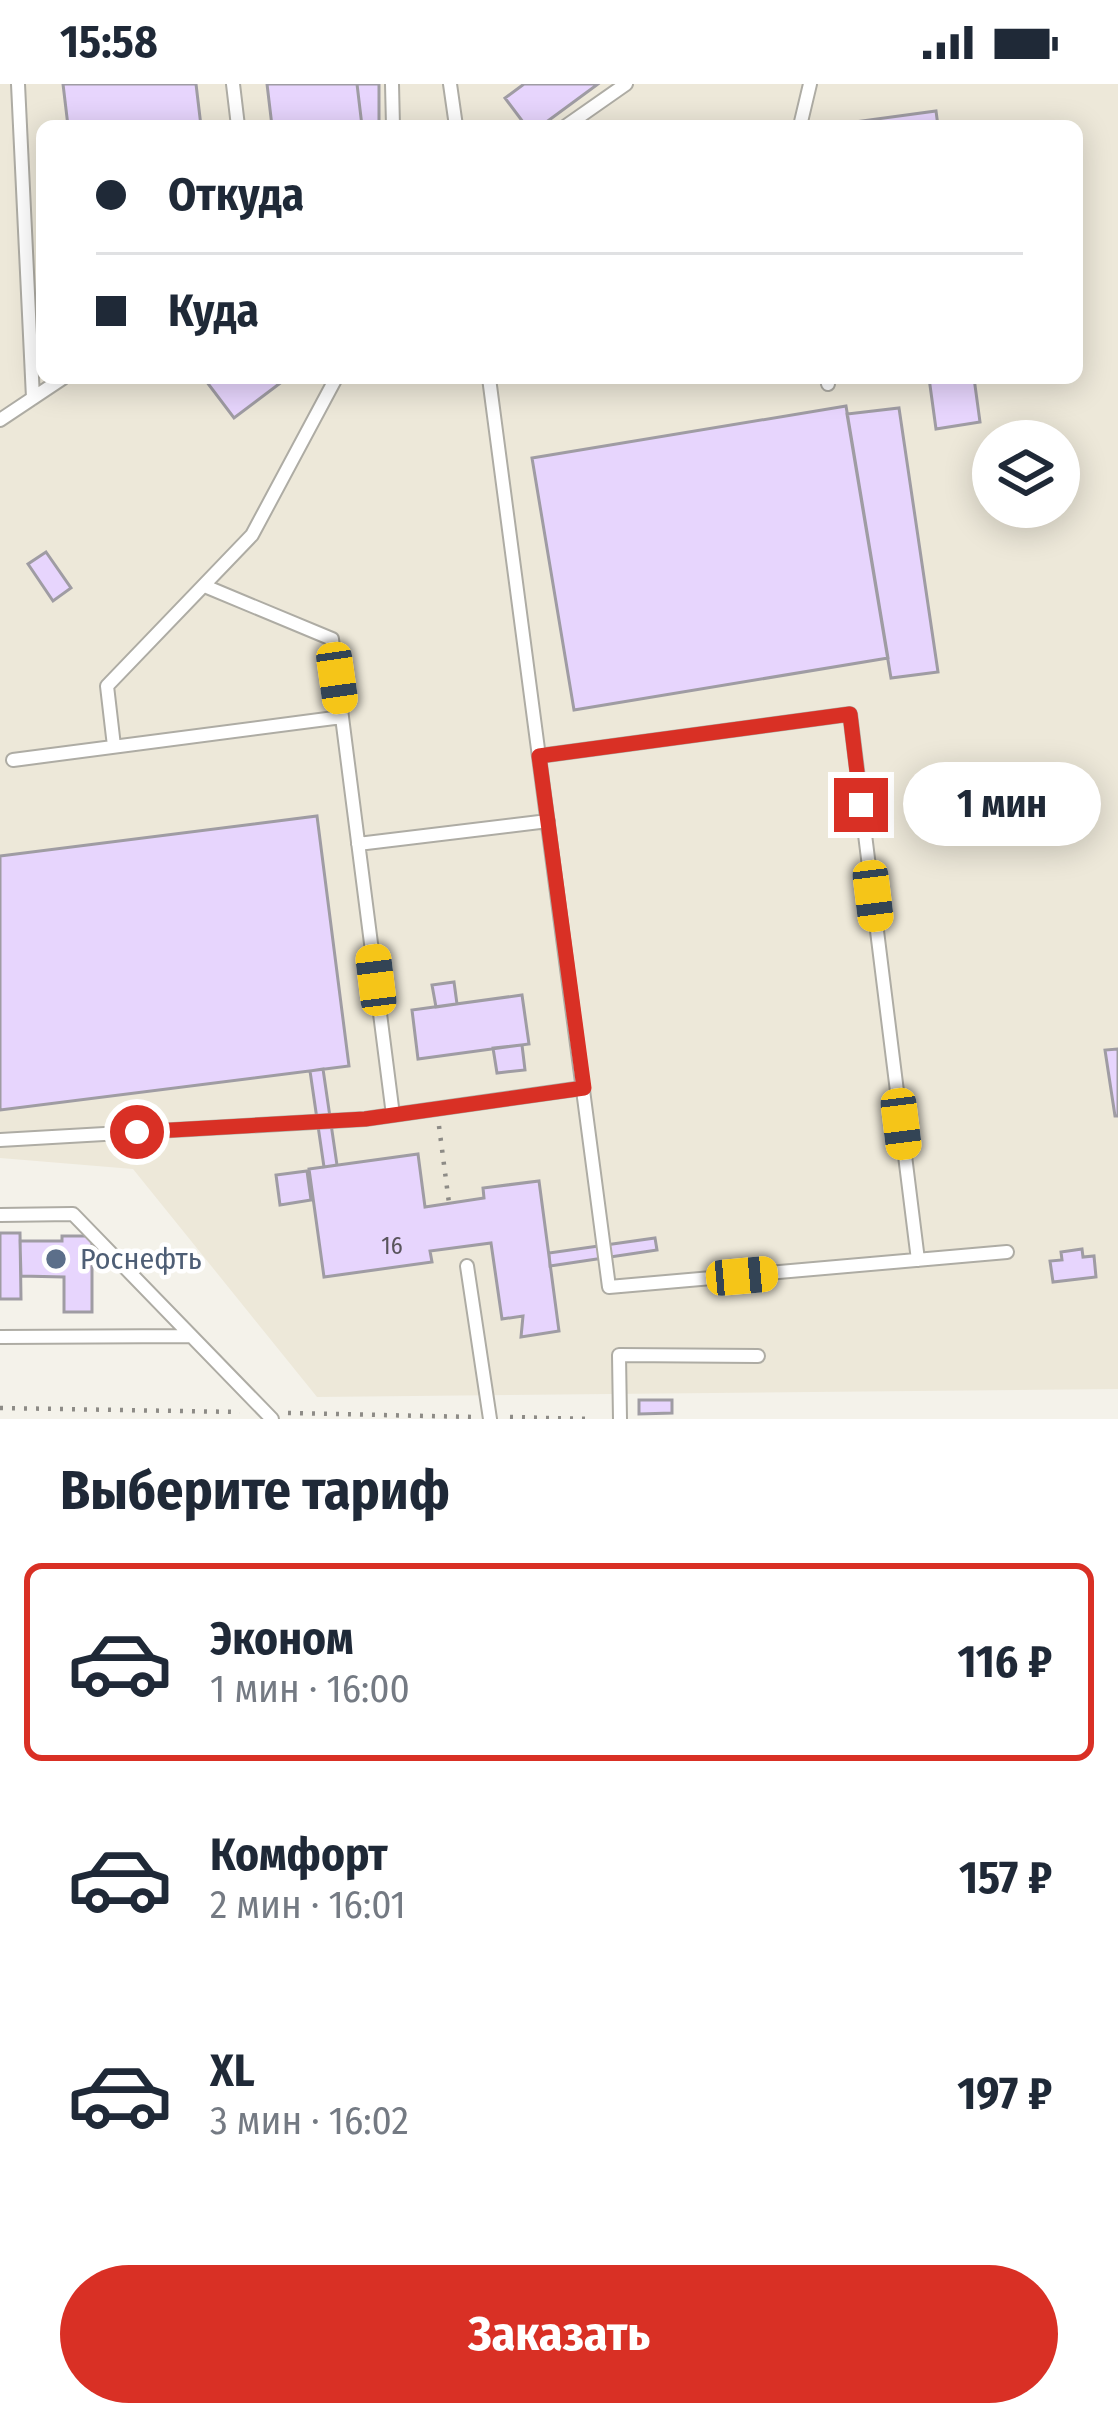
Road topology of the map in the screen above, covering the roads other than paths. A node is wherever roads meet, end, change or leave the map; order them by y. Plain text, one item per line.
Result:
1 (18, 84) edge
2 (233, 84) edge
3 (392, 84) edge
4 (450, 84) edge
5 (626, 84) edge
6 (810, 84) edge
7 (237, 120) edge
8 (393, 120) edge
9 (455, 120) edge
10 (575, 120) edge
11 (801, 120) edge
12 (54, 384) edge
13 (333, 384) edge
14 (490, 384) edge
15 (33, 398) junction
16 (0, 420) edge
17 (207, 587) junction
18 (342, 716) junction
19 (114, 746) junction
20 (539, 756) junction
21 (13, 760) dead end
22 (548, 821) junction
23 (358, 844) junction
24 (584, 1088) junction
25 (393, 1115) junction
26 (0, 1140) edge
27 (0, 1215) edge
28 (1007, 1252) dead end
29 (918, 1260) junction
30 (467, 1266) dead end
31 (190, 1336) junction
32 (0, 1337) edge
33 (758, 1356) dead end
34 (268, 1416) edge
35 (489, 1418) edge
36 (620, 1419) edge

1 - 15 lane
2 - 7 lane
3 - 8 lane
4 - 9 lane
5 - 10 lane
6 - 11 lane
12 - 15 lane
13 - 17 lane
14 - 20 lane
15 - 16 lane
17 - 18 lane
17 - 19 lane
18 - 19 lane
18 - 23 lane
19 - 21 lane
20 - 22 lane
20 - 29 lane
22 - 23 lane
22 - 24 lane
23 - 25 lane
24 - 25 lane
24 - 29 lane
25 - 26 lane
27 - 31 lane
28 - 29 lane
30 - 35 lane
31 - 32 lane
31 - 34 lane
33 - 36 lane

